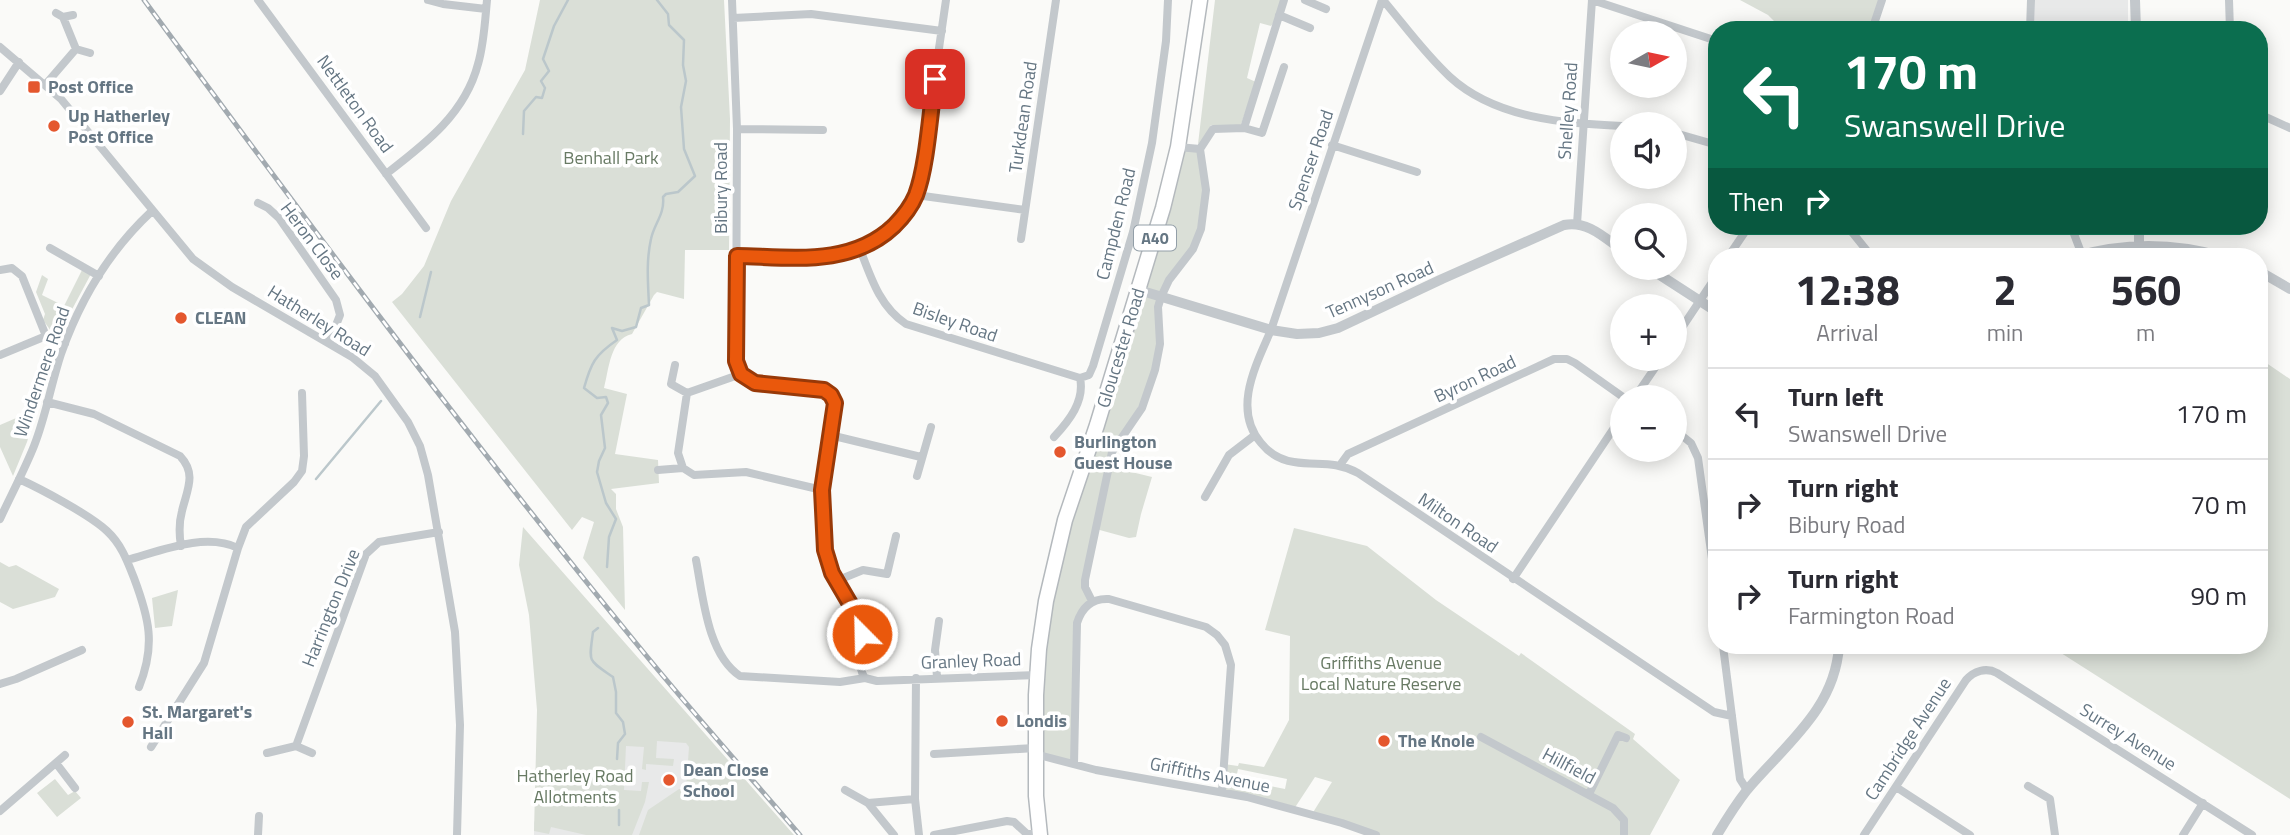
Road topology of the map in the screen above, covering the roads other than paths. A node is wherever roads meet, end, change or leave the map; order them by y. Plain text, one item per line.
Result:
1 (258, 0) edge
2 (428, 0) edge
3 (732, 0) edge
4 (946, 0) edge
5 (1056, 0) edge
6 (1168, 0) edge
7 (1194, 0) edge
8 (1200, 0) edge
9 (1284, 0) edge
10 (1305, 0) edge
11 (1382, 0) edge
12 (1592, 0) edge
13 (1882, 0) edge
14 (2031, 0) edge
15 (2135, 0) edge
16 (2229, 0) edge
17 (486, 5) edge
18 (1326, 9) dead end
19 (73, 15) dead end
20 (1279, 15) junction
21 (733, 18) junction
22 (1875, 21) edge
23 (2030, 21) edge
24 (2136, 21) edge
25 (2230, 21) edge
26 (1195, 26) junction
27 (1310, 28) dead end
28 (942, 31) junction
29 (1708, 38) edge
30 (0, 47) edge
31 (76, 49) junction
32 (90, 53) dead end
33 (19, 62) junction
34 (1284, 67) dead end
35 (45, 85) junction
36 (0, 91) edge
37 (2268, 118) edge
38 (1583, 124) junction
39 (1610, 125) edge
40 (1244, 128) junction
41 (2290, 128) edge
42 (737, 129) junction
43 (823, 130) dead end
44 (1687, 136) edge
45 (1708, 142) edge
46 (1332, 145) junction
47 (1178, 147) junction
48 (1200, 149) junction
49 (1417, 172) dead end
50 (386, 174) junction
51 (916, 195) junction
52 (258, 203) dead end
53 (1026, 210) junction
54 (152, 211) junction
55 (1577, 224) junction
56 (426, 228) dead end
57 (2139, 235) edge
58 (1021, 239) dead end
59 (1610, 242) edge
60 (2139, 245) junction
61 (50, 248) dead end
62 (2107, 248) edge
63 (2186, 248) edge
64 (860, 249) junction
65 (737, 256) junction
66 (0, 270) edge
67 (99, 276) junction
68 (2268, 276) edge
69 (1668, 280) edge
70 (1708, 289) edge
71 (2290, 289) edge
72 (1139, 290) junction
73 (1161, 297) junction
74 (1700, 301) junction
75 (1708, 306) edge
76 (1687, 320) edge
77 (1271, 330) junction
78 (46, 336) junction
79 (329, 343) junction
80 (65, 344) junction
81 (0, 355) edge
82 (675, 365) dead end
83 (741, 374) junction
84 (1080, 379) junction
85 (1610, 388) edge
86 (302, 393) dead end
87 (687, 393) junction
88 (47, 402) junction
89 (931, 427) dead end
90 (1610, 434) edge
91 (830, 435) junction
92 (1255, 436) junction
93 (1054, 438) dead end
94 (1687, 439) edge
95 (921, 457) junction
96 (1340, 466) junction
97 (683, 468) junction
98 (658, 470) dead end
99 (917, 476) dead end
100 (19, 480) junction
101 (822, 490) junction
102 (1205, 497) dead end
103 (0, 519) edge
104 (1708, 526) edge
105 (439, 532) junction
106 (896, 536) dead end
107 (181, 546) junction
108 (238, 548) junction
109 (127, 560) junction
110 (696, 560) dead end
111 (1513, 579) junction
112 (836, 581) junction
113 (1092, 601) junction
114 (939, 621) dead end
115 (82, 650) dead end
116 (1724, 654) edge
117 (1838, 654) edge
118 (1986, 670) joint
119 (1037, 675) junction
120 (937, 677) junction
121 (865, 678) junction
122 (916, 678) junction
123 (0, 684) edge
124 (139, 687) dead end
125 (1732, 716) junction
126 (1481, 737) dead end
127 (1626, 738) dead end
128 (296, 746) junction
129 (151, 747) dead end
130 (1035, 751) junction
131 (267, 752) dead end
132 (312, 753) dead end
133 (934, 754) dead end
134 (65, 755) dead end
135 (56, 763) junction
136 (1074, 764) junction
137 (2028, 786) dead end
138 (1896, 787) junction
139 (75, 788) dead end
140 (845, 790) dead end
141 (1748, 790) junction
142 (1222, 792) junction
143 (1589, 794) junction
144 (915, 799) junction
145 (868, 803) junction
146 (2203, 803) junction
147 (0, 811) edge
148 (259, 816) dead end
149 (1040, 834) edge
150 (258, 835) edge
151 (457, 835) edge
152 (894, 835) edge
153 (919, 835) edge
154 (934, 835) edge
155 (1376, 835) edge
156 (1624, 835) edge
157 (1717, 835) edge
158 (1864, 835) edge
159 (1970, 835) edge
160 (2055, 835) edge
161 (2183, 835) edge
162 (2252, 835) edge

1 - 50 street, Nettleton Road
2 - 17 street
3 - 21 street, Bibury Road
4 - 28 street
5 - 53 street, Turkdean Road
6 - 84 street, Campden Road
7 - 26 highway, Gloucester Road / A40
8 - 26 highway, Gloucester Road / A40
9 - 20 street
10 - 18 street
11 - 38 street
11 - 46 street, Spenser Road
12 - 29 street
12 - 38 street, Shelley Road
13 - 22 street
14 - 23 street
15 - 24 street
16 - 25 street
17 - 50 street
19 - 31 street
20 - 27 street
20 - 40 street
21 - 28 street
21 - 42 street, Bibury Road
26 - 47 highway, Gloucester Road / A40
28 - 51 street
30 - 33 street, Hatherley Road
31 - 32 street
31 - 35 street
33 - 35 street, Hatherley Road
33 - 36 street
34 - 40 street
35 - 54 street, Hatherley Road
37 - 41 street
38 - 39 street
38 - 55 street, Shelley Road
40 - 48 street
42 - 43 street
42 - 65 street, Bibury Road
44 - 45 street
46 - 49 street
46 - 77 street, Spenser Road
47 - 48 street
47 - 72 highway, Gloucester Road / A40
48 - 73 street
50 - 56 street, Nettleton Road
51 - 53 street
51 - 64 street
52 - 79 street, Heron Close
53 - 58 street, Turkdean Road
54 - 67 street, Windermere Road
54 - 79 street, Hatherley Road
55 - 59 street
55 - 77 street, Tennyson Road
57 - 60 street
60 - 62 street
60 - 63 street
61 - 67 street
64 - 65 street
64 - 84 street, Bisley Road
65 - 83 street, Bibury Road
66 - 78 street
67 - 80 street, Windermere Road
68 - 71 street
69 - 74 street
70 - 74 street
72 - 73 street, Tennyson Road
72 - 119 highway, Gloucester Road / A40
73 - 77 street, Tennyson Road
73 - 113 street
74 - 75 street
74 - 76 street
77 - 92 street
78 - 80 street
78 - 81 street
79 - 105 street, Hatherley Road
80 - 88 street, Windermere Road
82 - 87 street
83 - 87 street
83 - 91 street
84 - 93 street, Campden Road
85 - 96 street, Byron Road
86 - 108 street
87 - 97 street
88 - 100 street, Windermere Road
88 - 107 street
89 - 95 street
90 - 111 street
91 - 95 street
91 - 101 street
92 - 96 street, Milton Road
92 - 102 street
94 - 104 street
95 - 99 street
96 - 111 street, Milton Road
97 - 98 street
97 - 101 street
100 - 103 street, Windermere Road
100 - 109 street
101 - 112 street
105 - 128 street, Harrington Drive
105 - 151 street, Hatherley Road
106 - 112 street
107 - 108 street
107 - 109 street
108 - 129 street
109 - 124 street
110 - 121 street, Granley Road
111 - 125 street, Milton Road
112 - 121 street
113 - 136 street
113 - 142 street
114 - 120 street
115 - 123 street
116 - 125 street
117 - 141 street
118 - 138 street, Cambridge Avenue
118 - 146 street, Surrey Avenue
119 - 120 street, Granley Road
119 - 130 highway, Gloucester Road / A40
120 - 122 street, Granley Road
121 - 122 street, Granley Road
122 - 144 street
125 - 141 street
126 - 143 street, Hillfield
127 - 143 street
128 - 131 street
128 - 132 street
130 - 133 street, Griffiths Avenue
130 - 136 street, Griffiths Avenue
130 - 149 highway, Gloucester Road / A40
134 - 135 street
135 - 139 street
135 - 147 street
136 - 142 street, Griffiths Avenue
137 - 160 street
138 - 158 street, Cambridge Avenue
138 - 159 street
140 - 145 street
141 - 157 street
142 - 155 street, Griffiths Avenue
143 - 156 street, Hillfield
144 - 145 street
144 - 153 street
145 - 152 street
146 - 161 street
146 - 162 street, Surrey Avenue
148 - 150 street
149 - 154 street

